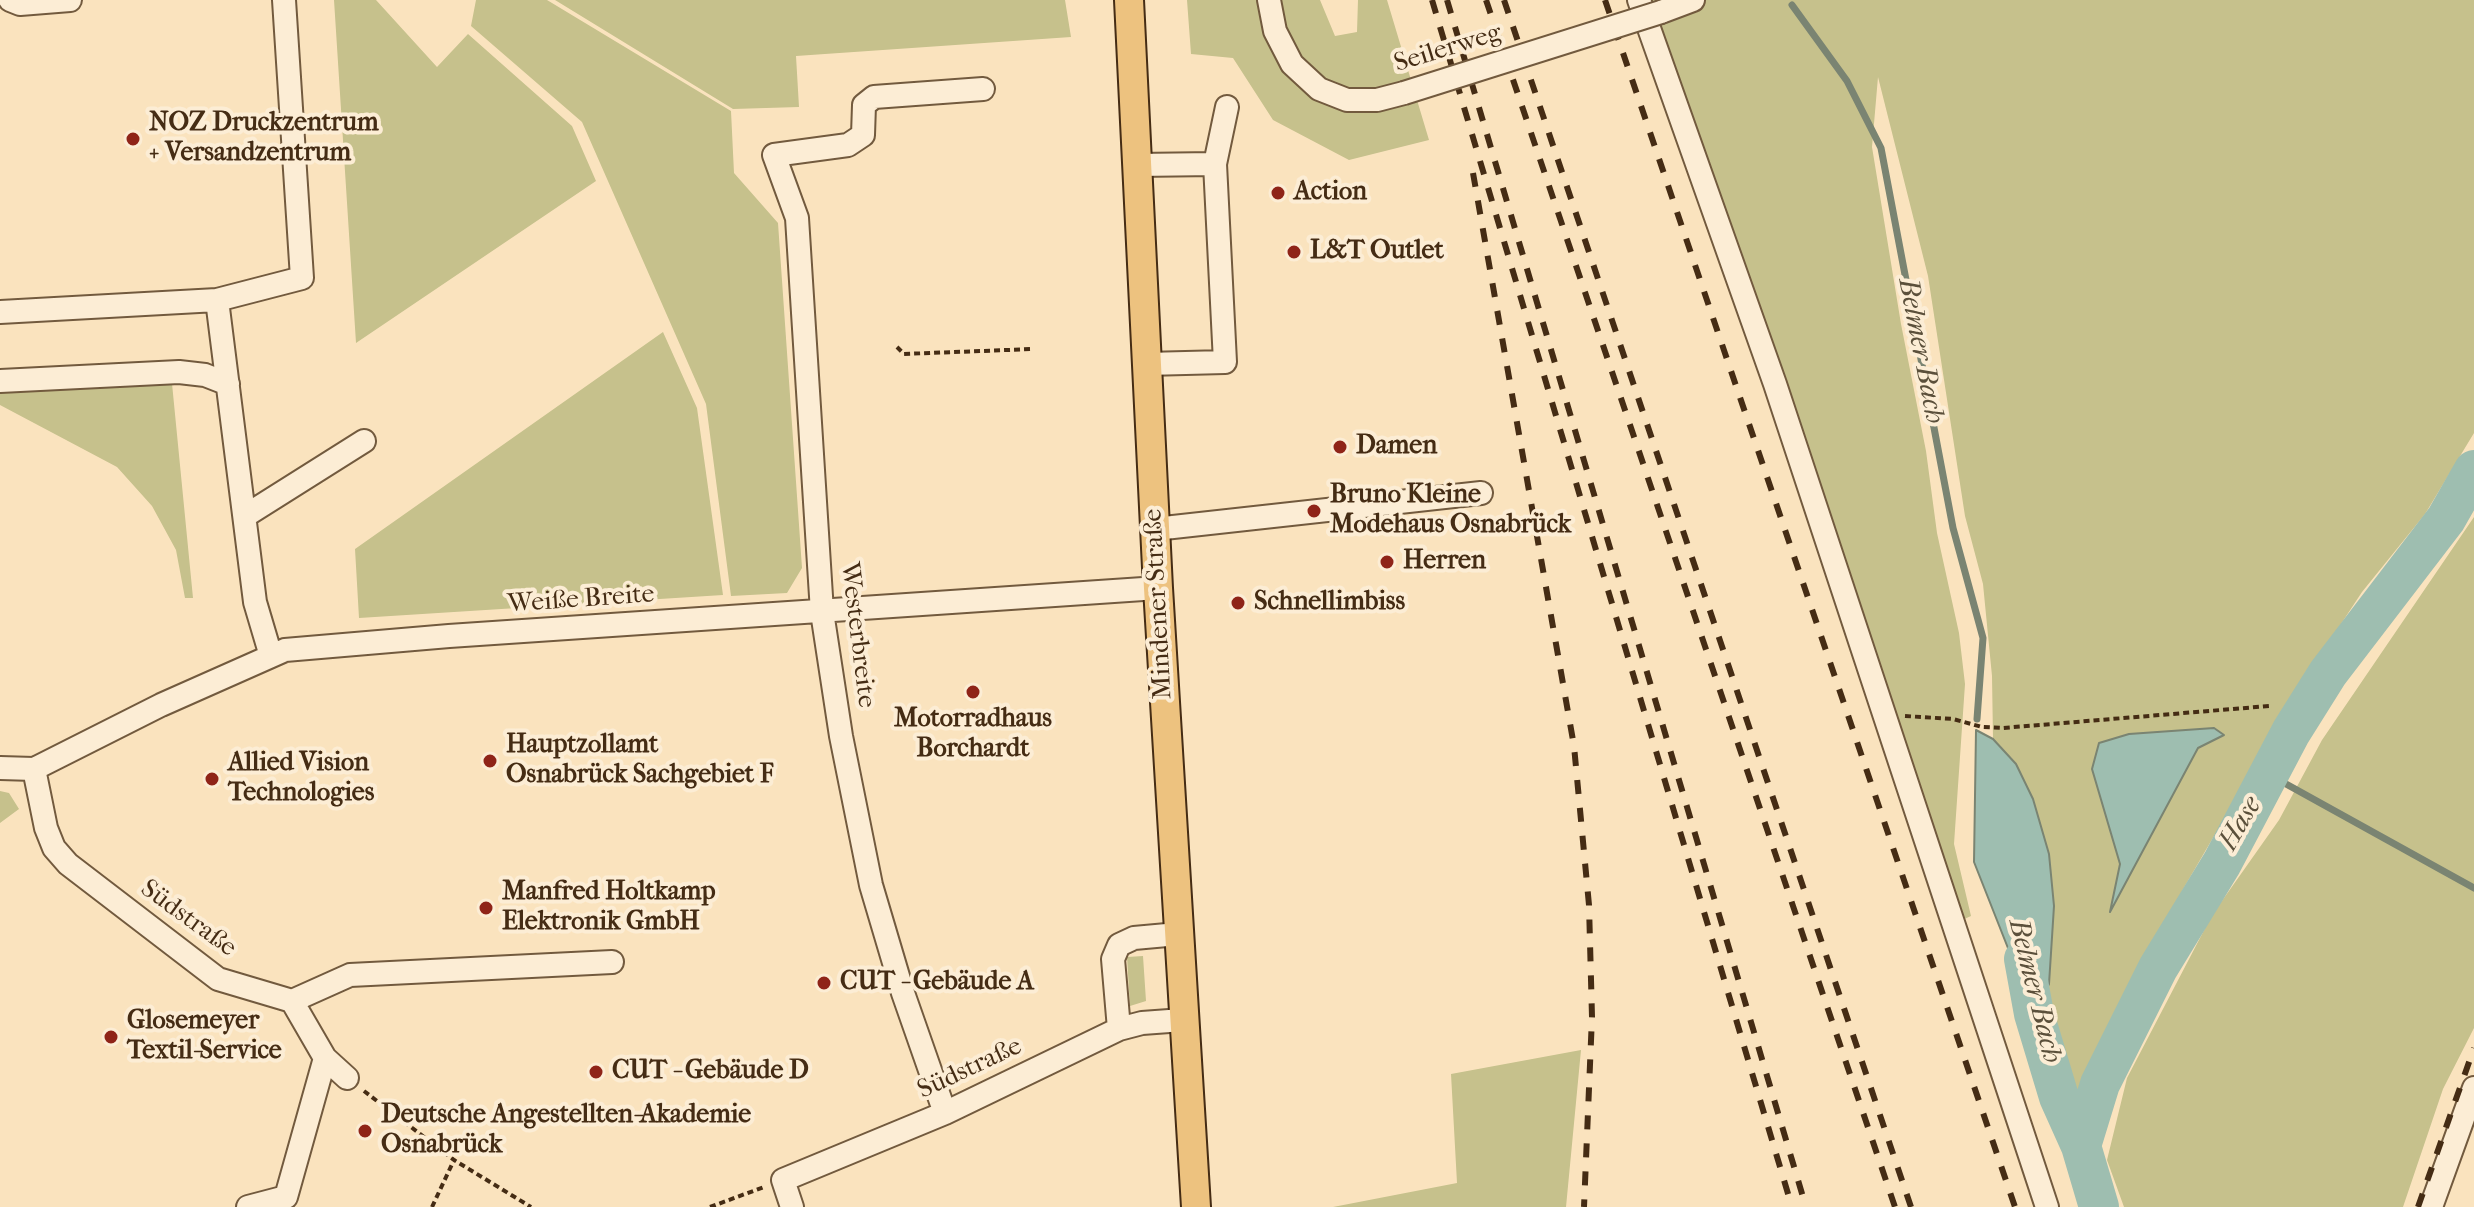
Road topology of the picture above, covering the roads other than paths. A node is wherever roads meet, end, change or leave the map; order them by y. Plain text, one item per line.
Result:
1 (10, 0) edge
2 (70, 0) edge
3 (284, 0) edge
4 (1129, 0) edge
5 (1269, 0) edge
6 (1639, 0) edge
7 (1693, 0) edge
8 (983, 89) dead end
9 (1227, 107) dead end
10 (1215, 164) junction
11 (1136, 165) junction
12 (217, 300) junction
13 (0, 312) edge
14 (1146, 364) junction
15 (0, 381) edge
16 (228, 384) junction
17 (364, 441) dead end
18 (1481, 493) dead end
19 (245, 516) junction
20 (1155, 529) junction
21 (1158, 588) junction
22 (822, 612) junction
23 (271, 656) junction
24 (0, 768) edge
25 (34, 769) junction
26 (1178, 934) junction
27 (612, 962) dead end
28 (292, 1001) junction
29 (1183, 1020) junction
30 (1119, 1029) junction
31 (325, 1058) junction
32 (347, 1078) road end
33 (2474, 1088) edge
34 (945, 1113) junction
35 (248, 1207) edge
36 (792, 1207) edge
37 (1196, 1207) edge
38 (2047, 1207) edge
39 (2431, 1207) edge

1 - 2 street
3 - 12 street
4 - 11 main road, Mindener Straße
5 - 7 street, Seilerweg, bridge
6 - 38 street
8 - 22 street, Westerbreite
9 - 10 street
10 - 11 street
10 - 14 street
11 - 14 main road, Mindener Straße
12 - 13 street
12 - 16 street
14 - 20 main road, Mindener Straße
15 - 16 street
16 - 19 street
17 - 19 street
18 - 20 street
19 - 23 street
20 - 21 main road, Mindener Straße
21 - 22 street, Weiße Breite
21 - 26 main road, Mindener Straße
22 - 23 street, Weiße Breite
22 - 34 street, Westerbreite
23 - 25 street, Weiße Breite
24 - 25 street
25 - 28 street, Südstraße
26 - 29 main road, Mindener Straße
26 - 30 street
27 - 28 street
28 - 31 street
29 - 30 street, Südstraße
29 - 37 main road, Mindener Straße
30 - 34 street, Südstraße
31 - 32 street
31 - 35 street
33 - 39 street
34 - 36 street, Südstraße

